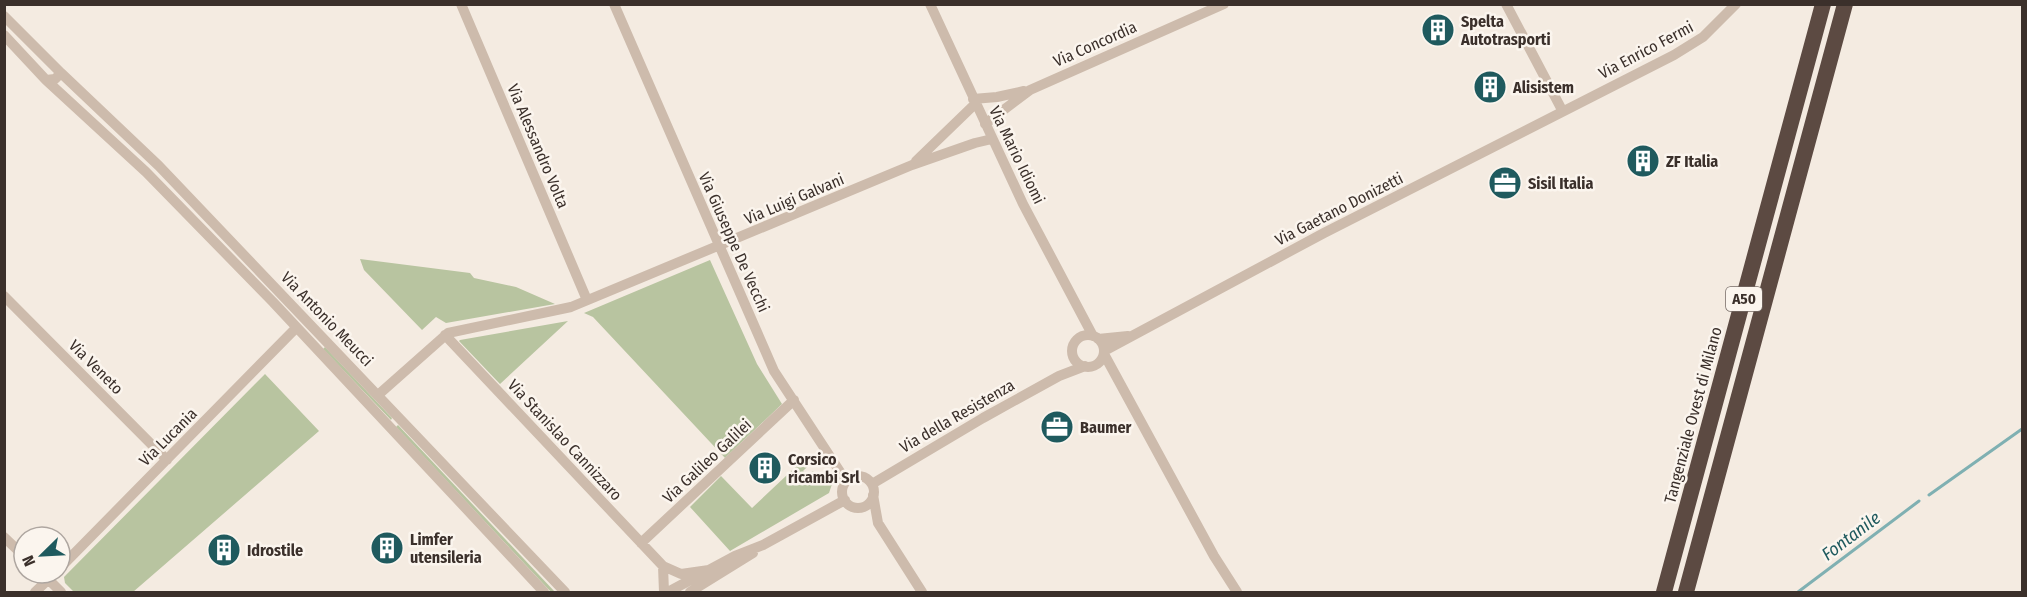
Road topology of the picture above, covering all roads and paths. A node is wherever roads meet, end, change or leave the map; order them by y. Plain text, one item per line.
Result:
1 (462, 4) edge
2 (614, 4) edge
3 (930, 4) edge
4 (1224, 4) edge
5 (1506, 4) edge
6 (1736, 4) edge
7 (1823, 4) edge
8 (1845, 4) edge
9 (4, 16) edge
10 (4, 36) edge
11 (61, 73) junction
12 (46, 80) junction
13 (1030, 90) junction
14 (974, 101) junction
15 (1562, 110) junction
16 (985, 124) junction
17 (992, 139) junction
18 (912, 165) junction
19 (720, 247) junction
20 (4, 296) edge
21 (587, 300) junction
22 (1082, 316) junction
23 (296, 328) junction
24 (445, 335) junction
25 (1132, 335) junction
26 (1096, 337) junction
27 (1080, 338) junction
28 (1073, 353) junction
29 (1104, 353) junction
30 (1089, 366) junction
31 (1059, 376) junction
32 (1116, 378) junction
33 (378, 394) junction
34 (794, 400) junction
35 (166, 460) junction
36 (846, 481) junction
37 (873, 489) junction
38 (845, 500) junction
39 (855, 507) junction
40 (884, 534) junction
41 (641, 543) junction
42 (763, 545) junction
43 (72, 556) edge
44 (663, 566) junction
45 (709, 570) junction
46 (701, 589) edge
47 (918, 591) edge
48 (544, 592) edge
49 (565, 592) edge
50 (666, 592) edge
51 (690, 592) edge
52 (1237, 592) edge
53 (1664, 592) edge
54 (1686, 592) edge

1 - 21 street, Via Alessandro Volta
2 - 19 street, Via Giuseppe De Vecchi
3 - 14 street, Via Mario Idiomi
4 - 13 street, Via Concordia
5 - 15 street
6 - 15 street, Via Enrico Fermi
7 - 53 highway, Tangenziale Ovest di Milano / A50
8 - 54 highway, A50
9 - 11 street, Via Antonio Meucci
10 - 12 street, Via Antonio Meucci
11 - 12 street
11 - 33 street, Via Antonio Meucci
12 - 23 street, Via Antonio Meucci
13 - 14 street
13 - 16 street, Via Concordia
14 - 16 street, Via Mario Idiomi
14 - 18 street, Via Luigi Galvani
15 - 25 street, Via Gaetano Donizetti
16 - 17 street, Via Mario Idiomi
17 - 18 street, Via Luigi Galvani
17 - 22 street, Via Mario Idiomi
18 - 19 street, Via Luigi Galvani
19 - 21 street, Via Luigi Galvani
19 - 34 street, Via Giuseppe De Vecchi
20 - 35 street, Via Veneto
21 - 24 street, Via Luigi Galvani
22 - 26 street, Via Mario Idiomi
22 - 27 street
23 - 35 street, Via Lucania
23 - 48 street, Via Antonio Meucci
24 - 33 street
24 - 41 street, Via Stanislao Cannizzaro
25 - 26 street, Via Gaetano Donizetti
25 - 29 street, Via Gaetano Donizetti
26 - 27 street
26 - 29 street
27 - 28 street
28 - 30 street
28 - 31 street, Via della Resistenza
29 - 30 street
29 - 32 street
30 - 31 street, Via della Resistenza
30 - 32 street
31 - 37 street, Via della Resistenza
32 - 52 street
33 - 49 street, Via Antonio Meucci
34 - 36 street, Via Giuseppe De Vecchi
34 - 41 street, Via Galileo Galilei
35 - 43 street, Via Lucania
36 - 37 street
36 - 38 street
37 - 39 street
37 - 40 street
38 - 39 street
38 - 42 street
39 - 40 street
40 - 47 street
41 - 44 street, Via Stanislao Cannizzaro
42 - 45 street
42 - 46 street
44 - 45 street
44 - 50 street
45 - 50 street
46 - 51 street

